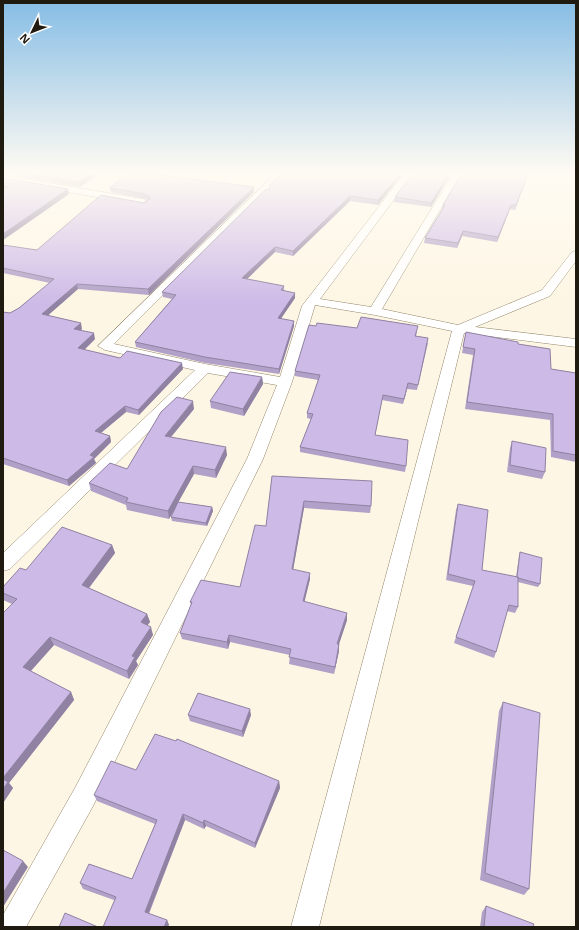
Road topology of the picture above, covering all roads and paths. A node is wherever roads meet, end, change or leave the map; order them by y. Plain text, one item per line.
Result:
1 (236, 217) edge
2 (376, 217) edge
3 (431, 217) edge
4 (576, 254) edge
5 (312, 301) junction
6 (375, 311) junction
7 (459, 329) junction
8 (576, 343) edge
9 (205, 368) junction
10 (285, 382) junction
11 (3, 564) edge
12 (11, 927) edge
13 (305, 927) edge

1 - 9 street
2 - 5 street
3 - 6 street
4 - 7 street
5 - 6 street
5 - 10 street
6 - 7 street
7 - 8 street
7 - 13 street
9 - 10 street
9 - 11 street
10 - 12 street

